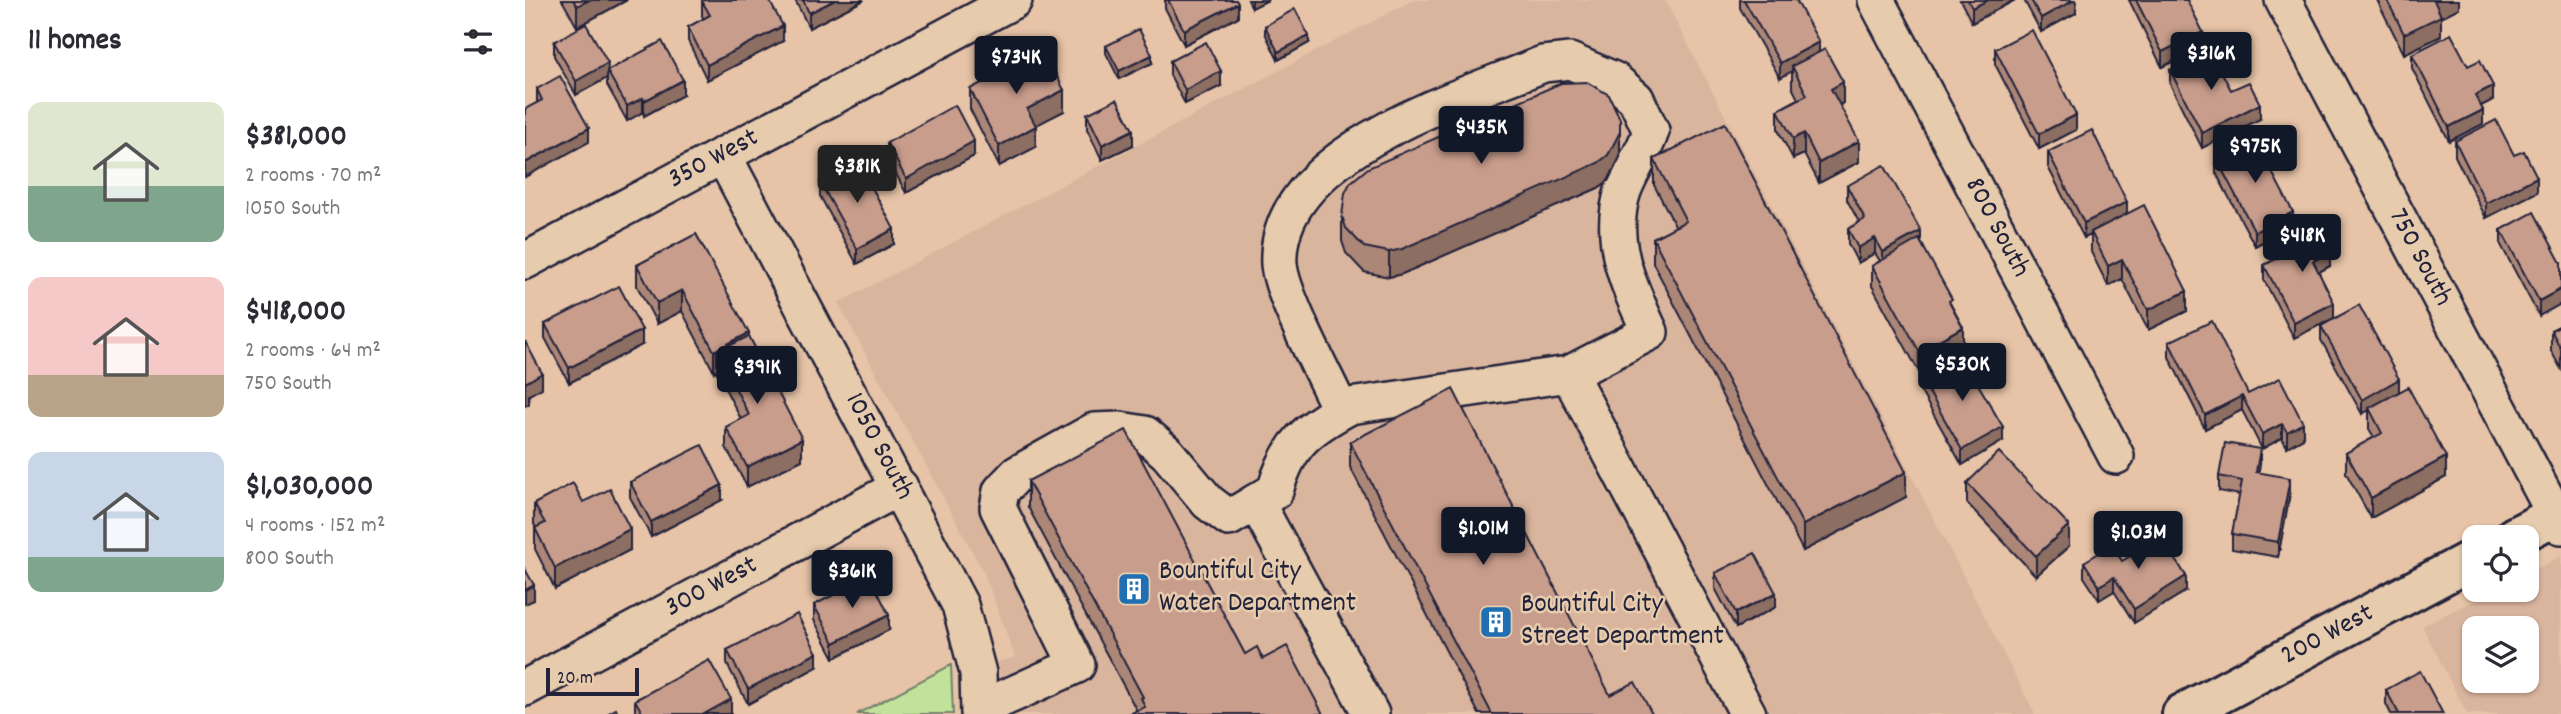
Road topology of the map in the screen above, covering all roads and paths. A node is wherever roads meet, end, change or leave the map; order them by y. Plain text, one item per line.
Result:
1 (1014, 0) edge
2 (1876, 0) edge
3 (2283, 0) edge
4 (723, 155) junction
5 (525, 261) edge
6 (1569, 374) junction
7 (1341, 411) junction
8 (2116, 456) dead end
9 (899, 487) junction
10 (1256, 502) junction
11 (2559, 518) edge
12 (2539, 526) edge
13 (2462, 565) edge
14 (525, 688) edge
15 (979, 711) edge
16 (1371, 714) edge
17 (1748, 714) edge
18 (2182, 714) edge

1 - 4 street, 350 West
2 - 8 street, 800 South
3 - 11 street, 750 South
4 - 5 street, 350 West
4 - 9 street, 1050 South
6 - 7 street
6 - 7 street
6 - 17 street
7 - 10 street
9 - 14 street, 300 West
9 - 15 street, 1050 South
10 - 15 street
10 - 16 street
11 - 12 main road
13 - 18 main road, 200 West

